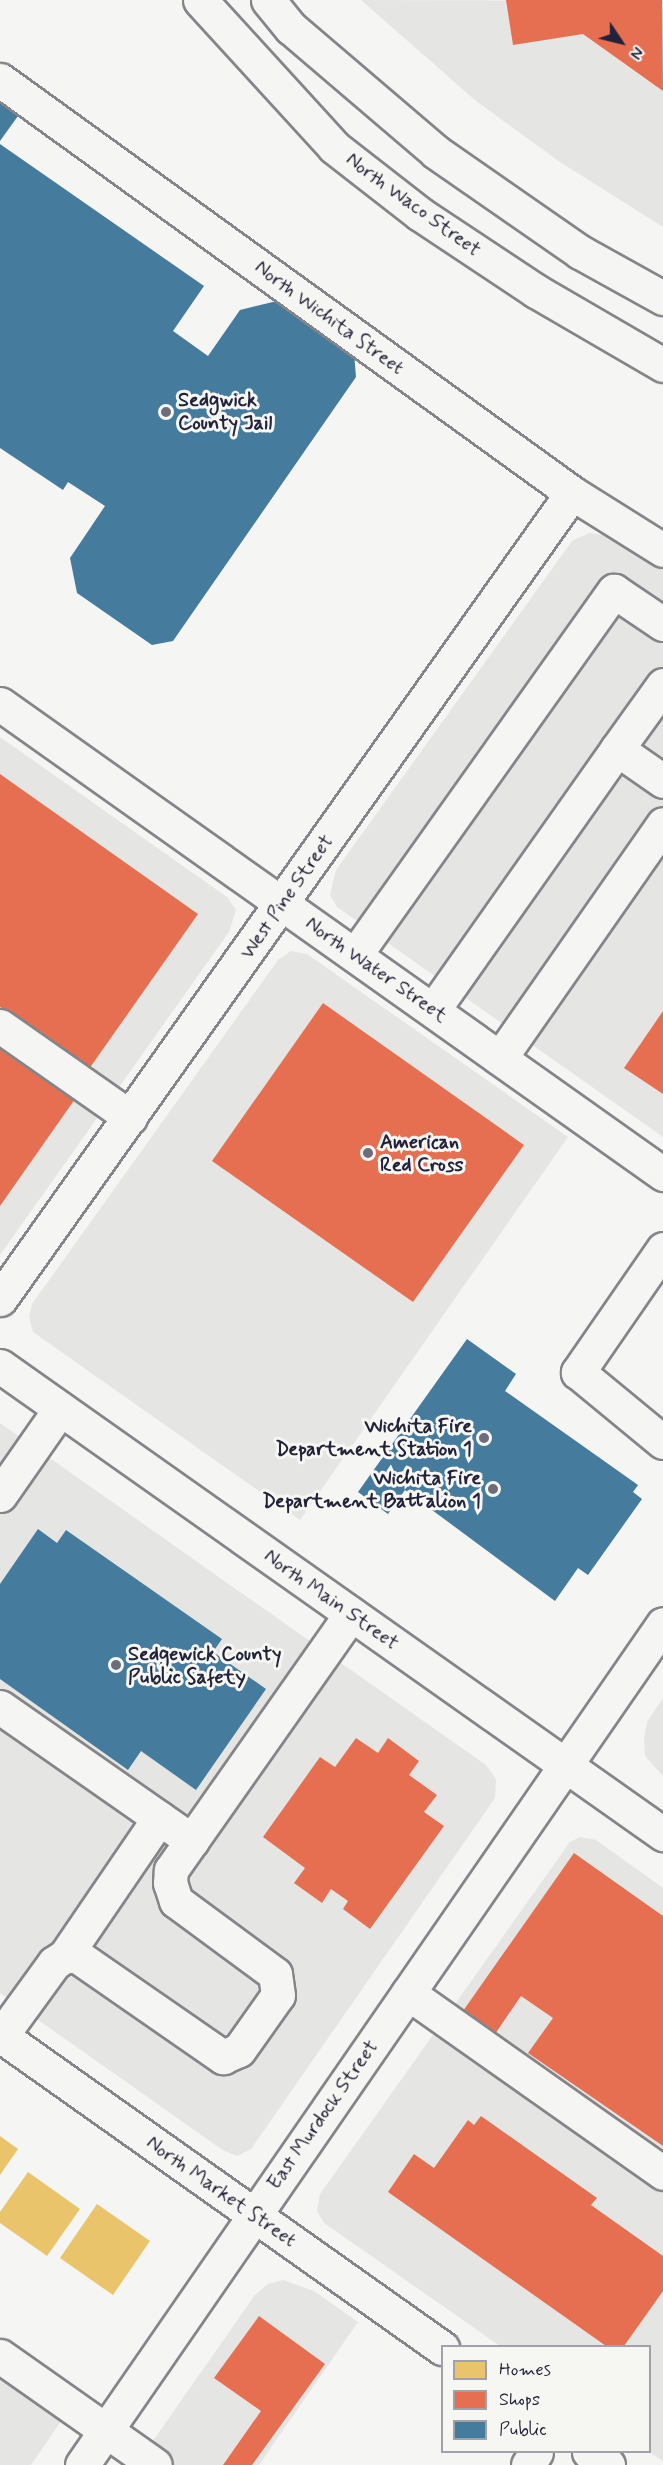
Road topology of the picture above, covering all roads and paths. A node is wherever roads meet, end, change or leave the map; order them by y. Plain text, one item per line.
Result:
1 (200, 0) edge
2 (268, 0) edge
3 (0, 80) edge
4 (663, 298) edge
5 (663, 365) edge
6 (572, 493) junction
7 (663, 550) edge
8 (663, 624) edge
9 (663, 685) edge
10 (0, 704) edge
11 (617, 749) junction
12 (663, 782) edge
13 (663, 824) edge
14 (283, 904) junction
15 (355, 956) junction
16 (433, 1010) junction
17 (0, 1026) edge
18 (500, 1058) junction
19 (130, 1117) junction
20 (663, 1174) edge
21 (663, 1249) edge
22 (0, 1299) edge
23 (0, 1366) edge
24 (60, 1408) junction
25 (663, 1442) edge
26 (0, 1495) edge
27 (351, 1614) junction
28 (663, 1624) edge
29 (0, 1707) edge
30 (566, 1765) junction
31 (159, 1818) junction
32 (663, 1834) edge
33 (192, 1841) junction
34 (65, 1956) junction
35 (408, 1993) junction
36 (1, 2035) edge
37 (663, 2173) edge
38 (254, 2215) junction
39 (441, 2347) edge
40 (0, 2356) edge
41 (105, 2430) junction
42 (592, 2453) edge
43 (82, 2465) edge
44 (155, 2465) edge
45 (608, 2465) edge

1 - 5 street, North Waco Street
2 - 4 street
3 - 6 street, North Wichita Street
6 - 7 street, North Wichita Street
6 - 14 street, West Pine Street
8 - 15 street
9 - 11 street
10 - 14 street, North Water Street
11 - 12 street
11 - 16 street
13 - 18 street
14 - 15 street, North Water Street
14 - 19 street, West Pine Street
15 - 16 street, North Water Street
16 - 18 street, North Water Street
17 - 19 street
18 - 20 street, North Water Street
19 - 22 street, West Pine Street
21 - 25 street
23 - 24 street, North Main Street
24 - 26 street
24 - 27 street, North Main Street
27 - 30 street, North Main Street
27 - 33 street
28 - 30 street, East Murdock Street
29 - 31 street
30 - 32 street, North Main Street
30 - 35 street, East Murdock Street
31 - 33 street
31 - 34 street
33 - 34 street
34 - 36 street
35 - 37 street
35 - 38 street, East Murdock Street
36 - 38 street, North Market Street
38 - 39 street, North Market Street
38 - 41 street, East Murdock Street
40 - 41 street
41 - 43 street, East Murdock Street
41 - 44 street
42 - 45 street

